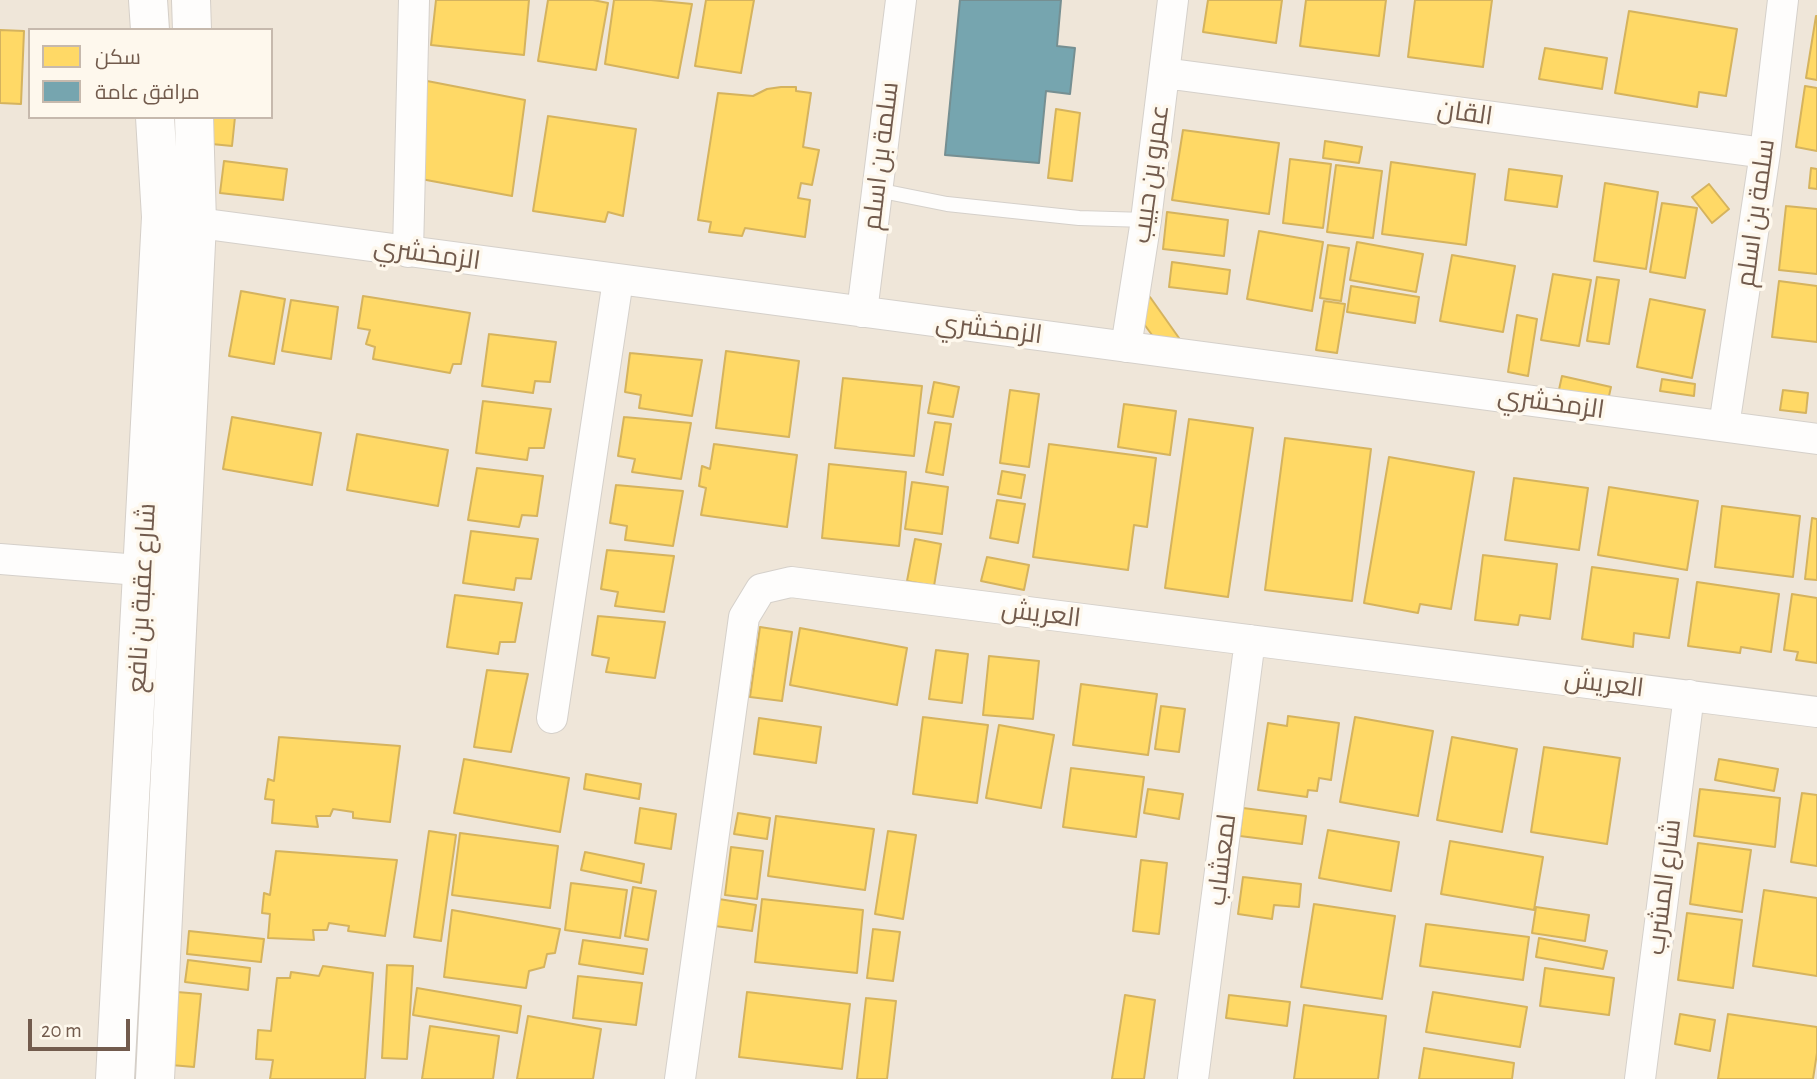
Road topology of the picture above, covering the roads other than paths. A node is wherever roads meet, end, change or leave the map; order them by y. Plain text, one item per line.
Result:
1 (148, 0) edge
2 (191, 0) edge
3 (414, 0) edge
4 (901, 0) edge
5 (1173, 0) edge
6 (1783, 0) edge
7 (149, 28) edge
8 (192, 28) edge
9 (1164, 74) junction
10 (155, 119) edge
11 (194, 119) edge
12 (1765, 153) junction
13 (877, 190) junction
14 (179, 220) junction
15 (1146, 220) junction
16 (408, 252) junction
17 (618, 280) junction
18 (862, 312) junction
19 (1126, 347) junction
20 (1724, 426) junction
21 (1817, 439) edge
22 (0, 559) edge
23 (161, 571) junction
24 (1250, 640) junction
25 (1689, 695) junction
26 (1817, 712) edge
27 (552, 718) dead end
28 (115, 1079) edge
29 (155, 1079) edge
30 (680, 1079) edge
31 (1193, 1079) edge
32 (1640, 1079) edge

1 - 7 street
2 - 8 street
3 - 16 street
4 - 13 street, سلمة بن اسلم
5 - 9 street, عمرو بن حبيب
6 - 12 street, سلمة بن اسلم
9 - 12 street, القان
9 - 15 street, عمرو بن حبيب
10 - 14 street, شارع عقبة بن نافع
11 - 14 street, شارع عقبة بن نافع
12 - 20 street, سلمة بن اسلم
13 - 15 lane
13 - 18 street, سلمة بن اسلم
14 - 16 street, الزمخشري
14 - 23 street, شارع عقبة بن نافع
15 - 19 street, عمرو بن حبيب
16 - 17 street, الزمخشري
17 - 18 street, الزمخشري
17 - 27 street
18 - 19 street, الزمخشري
19 - 20 street, الزمخشري
20 - 21 street, الزمخشري
22 - 23 street
23 - 28 street, شارع عقبة بن نافع
23 - 29 street, شارع عقبة بن نافع
24 - 25 street, العريش
24 - 30 street, العريش
24 - 31 street, لمعشاب
25 - 26 street, العريش
25 - 32 street, شارع المشرب

